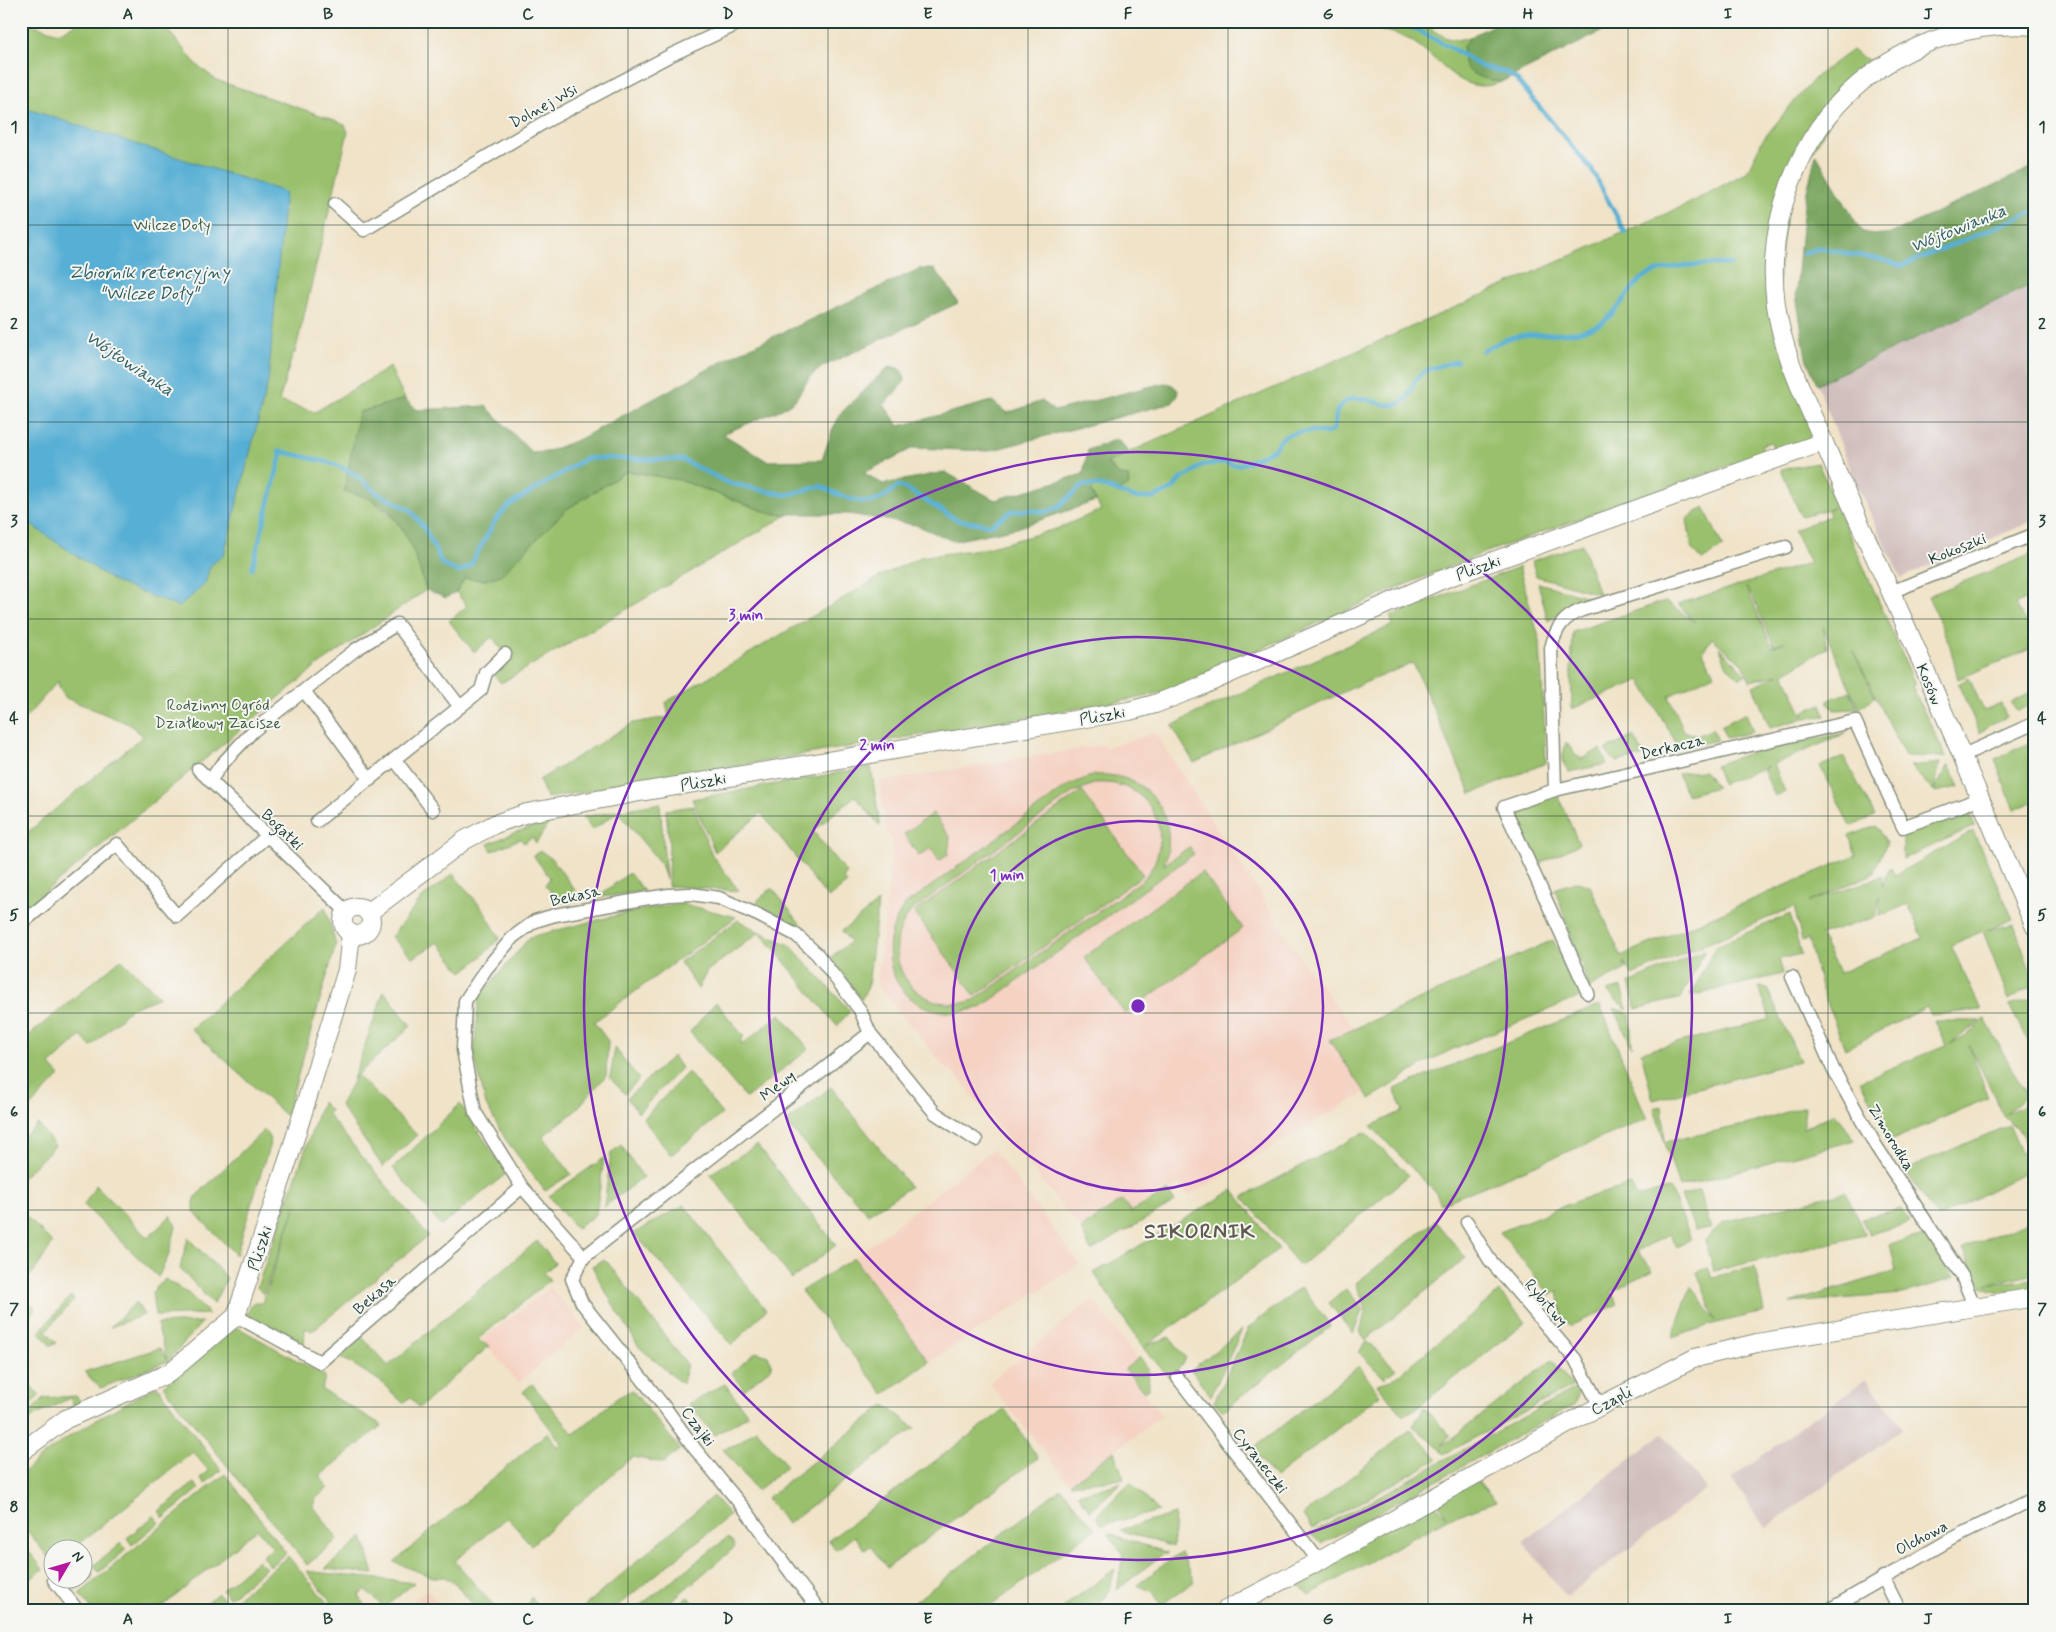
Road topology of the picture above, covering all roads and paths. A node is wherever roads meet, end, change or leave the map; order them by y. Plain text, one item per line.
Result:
1 (744, 21) edge
2 (2035, 26) edge
3 (335, 204) dead end
4 (1823, 442) junction
5 (2035, 534) edge
6 (1786, 546) dead end
7 (1891, 592) junction
8 (505, 654) dead end
9 (304, 692) junction
10 (460, 707) junction
11 (2035, 723) edge
12 (1961, 756) junction
13 (395, 760) junction
14 (198, 769) dead end
15 (370, 780) junction
16 (210, 781) junction
17 (1555, 790) junction
18 (1978, 798) junction
19 (433, 810) dead end
20 (318, 821) dead end
21 (267, 836) junction
22 (347, 912) junction
23 (368, 913) junction
24 (21, 924) edge
25 (2035, 927) edge
26 (351, 933) junction
27 (1792, 977) dead end
28 (1588, 994) dead end
29 (870, 1033) junction
30 (976, 1140) dead end
31 (522, 1187) junction
32 (1467, 1222) dead end
33 (584, 1257) junction
34 (2035, 1297) edge
35 (1975, 1308) junction
36 (236, 1316) junction
37 (1178, 1378) dead end
38 (1600, 1406) junction
39 (21, 1452) edge
40 (2035, 1498) edge
41 (1319, 1561) junction
42 (1882, 1577) junction
43 (62, 1590) edge
44 (78, 1611) edge
45 (820, 1611) edge
46 (1224, 1611) edge
47 (1826, 1611) edge
48 (1900, 1611) edge

1 - 3 street, Dolnej Wsi
2 - 4 street, Kosów
4 - 7 street, Kosów
4 - 23 street, Pliszki
5 - 7 street, Kokoszki
6 - 17 street
7 - 12 street, Kosów
8 - 10 street
9 - 10 street
9 - 15 street
9 - 16 street
10 - 13 street
11 - 12 street
12 - 18 street, Kosów
13 - 15 street
13 - 19 street
14 - 16 street, Bogatki
15 - 20 street
16 - 21 street, Bogatki
17 - 18 street, Derkacza
17 - 28 street, Derkacza
18 - 25 street, Kosów
21 - 22 street, Bogatki
21 - 24 street
22 - 23 street
22 - 26 street, Pliszki
23 - 26 street
26 - 36 street, Pliszki
27 - 35 street, Zimorodka
29 - 30 street
29 - 31 street, Bekasa
29 - 33 street, Mewy
31 - 33 street, Bekasa
31 - 36 street, Bekasa
32 - 38 street, Rybitwy
33 - 45 street, Czajki
34 - 35 street, Czapli
35 - 38 street, Czapli
36 - 39 street
37 - 41 street, Cyraneczki
38 - 41 street, Czapli
40 - 42 street, Olchowa
41 - 46 street, Czapli
42 - 47 street, Olchowa
42 - 48 street
43 - 44 street

